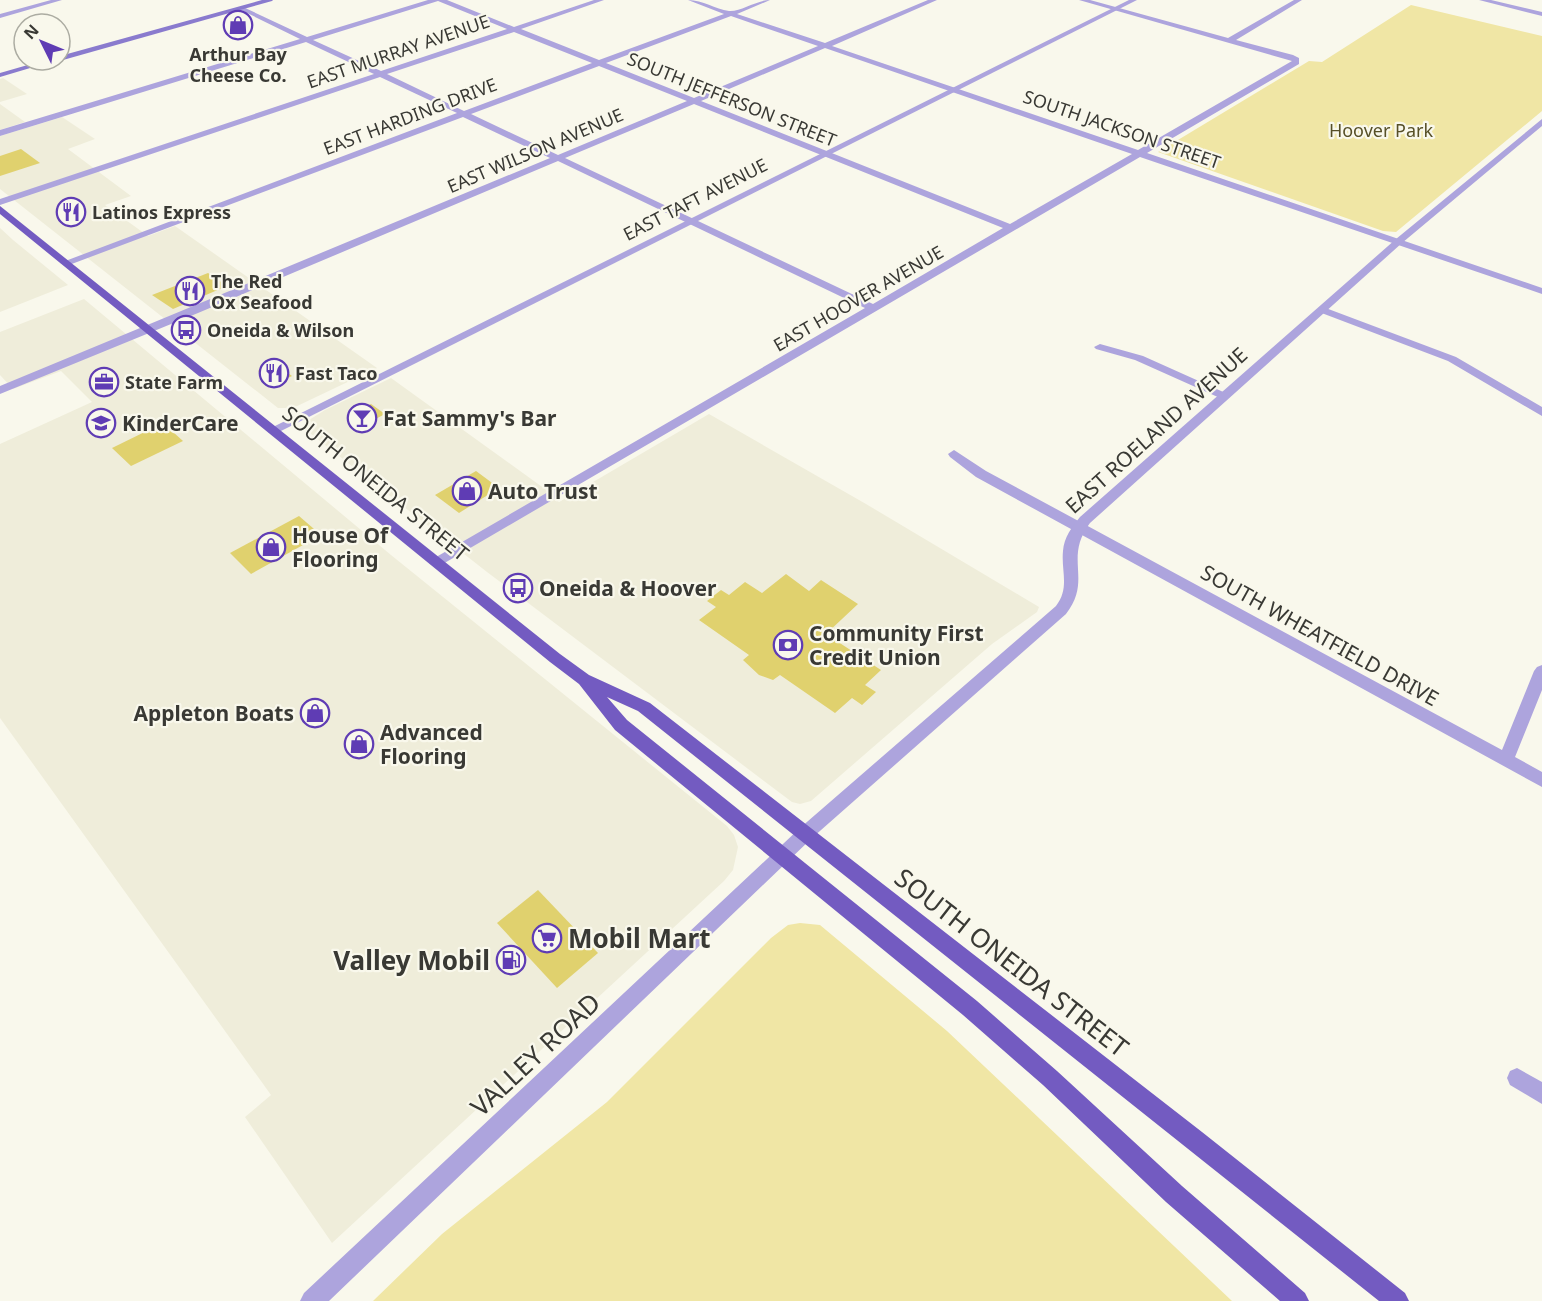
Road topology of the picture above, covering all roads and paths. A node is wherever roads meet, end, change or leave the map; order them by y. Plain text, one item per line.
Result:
1 (59, 0) edge
2 (270, 0) edge
3 (435, 0) edge
4 (441, 0) edge
5 (602, 0) edge
6 (691, 0) edge
7 (767, 0) edge
8 (934, 0) edge
9 (1082, 0) edge
10 (1134, 0) edge
11 (1299, 0) edge
12 (1482, 0) edge
13 (241, 8) junction
14 (1116, 9) junction
15 (731, 13) junction
16 (1542, 14) edge
17 (0, 16) edge
18 (514, 29) junction
19 (308, 39) junction
20 (1230, 40) junction
21 (826, 46) junction
22 (72, 55) edge
23 (599, 63) junction
24 (381, 74) junction
25 (954, 89) junction
26 (694, 101) junction
27 (465, 113) junction
28 (1542, 122) edge
29 (0, 133) edge
30 (1142, 152) junction
31 (824, 153) junction
32 (559, 158) junction
33 (0, 202) edge
34 (0, 209) edge
35 (690, 220) junction
36 (1011, 228) junction
37 (1399, 241) junction
38 (65, 263) junction
39 (1542, 291) edge
40 (874, 308) junction
41 (1323, 310) junction
42 (147, 330) junction
43 (1100, 347) dead end
44 (0, 390) edge
45 (1224, 395) junction
46 (1542, 412) edge
47 (273, 430) junction
48 (954, 453) dead end
49 (1078, 527) junction
50 (436, 563) junction
51 (1542, 671) edge
52 (584, 680) junction
53 (1506, 760) junction
54 (1542, 780) edge
55 (795, 844) junction
56 (1517, 1077) dead end
57 (1542, 1094) edge
58 (312, 1301) edge
59 (1297, 1301) edge
60 (1397, 1301) edge

1 - 17 street
2 - 13 main road
3 - 19 street
4 - 18 street, SOUTH JEFFERSON STREET
5 - 18 street, EAST MURRAY AVENUE
6 - 15 street, SOUTH JACKSON STREET
7 - 15 street, EAST HARDING DRIVE
8 - 21 street, EAST WILSON AVENUE
9 - 14 street
10 - 14 street, EAST TAFT AVENUE
11 - 20 street
12 - 16 street
13 - 19 street
13 - 22 main road
14 - 20 street
14 - 25 street, EAST TAFT AVENUE
15 - 21 street, SOUTH JACKSON STREET
15 - 23 street, EAST HARDING DRIVE
18 - 23 street, SOUTH JEFFERSON STREET
18 - 24 street, EAST MURRAY AVENUE
19 - 24 street
19 - 29 street
20 - 30 street, EAST HOOVER AVENUE
21 - 25 street, SOUTH JACKSON STREET
21 - 26 street, EAST WILSON AVENUE
23 - 26 street, SOUTH JEFFERSON STREET
23 - 27 street, EAST HARDING DRIVE
24 - 27 street
24 - 33 street, EAST MURRAY AVENUE
25 - 30 street, SOUTH JACKSON STREET
25 - 31 street, EAST TAFT AVENUE
26 - 31 street, SOUTH JEFFERSON STREET
26 - 32 street, EAST WILSON AVENUE
27 - 32 street
27 - 38 street, EAST HARDING DRIVE
28 - 37 street, EAST ROELAND AVENUE
30 - 36 street, EAST HOOVER AVENUE
30 - 37 street, SOUTH JACKSON STREET
31 - 35 street, EAST TAFT AVENUE
31 - 36 street, SOUTH JEFFERSON STREET
32 - 35 street
32 - 42 street, EAST WILSON AVENUE
34 - 38 main road, SOUTH ONEIDA STREET
35 - 40 street
35 - 47 street, EAST TAFT AVENUE
36 - 40 street, EAST HOOVER AVENUE
37 - 39 street, SOUTH JACKSON STREET
37 - 41 street, EAST ROELAND AVENUE
38 - 42 main road, SOUTH ONEIDA STREET
40 - 50 street, EAST HOOVER AVENUE
41 - 45 street, EAST ROELAND AVENUE
41 - 46 street
42 - 44 street, EAST WILSON AVENUE
42 - 47 main road, SOUTH ONEIDA STREET
43 - 45 street
45 - 49 street, EAST ROELAND AVENUE
47 - 50 main road, SOUTH ONEIDA STREET
48 - 49 street, SOUTH WHEATFIELD DRIVE
49 - 53 street, SOUTH WHEATFIELD DRIVE
49 - 55 street, EAST ROELAND AVENUE
50 - 52 main road, SOUTH ONEIDA STREET
51 - 53 street
52 - 55 main road, SOUTH ONEIDA STREET
52 - 55 main road, SOUTH ONEIDA STREET
53 - 54 street, SOUTH WHEATFIELD DRIVE
55 - 58 street, VALLEY ROAD
55 - 59 main road, SOUTH ONEIDA STREET
55 - 60 main road, SOUTH ONEIDA STREET
56 - 57 street

